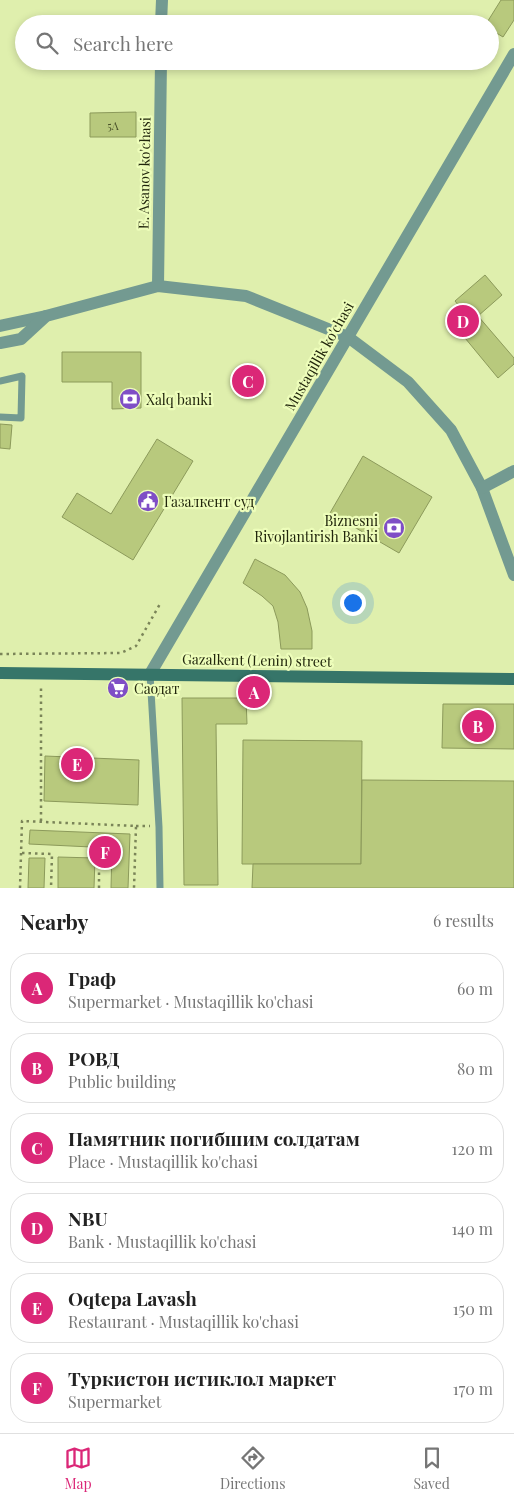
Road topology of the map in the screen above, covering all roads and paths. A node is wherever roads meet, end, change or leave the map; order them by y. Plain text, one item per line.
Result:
1 (162, 0) edge
2 (161, 15) edge
3 (514, 54) edge
4 (161, 70) edge
5 (158, 286) junction
6 (46, 316) junction
7 (0, 326) edge
8 (348, 337) junction
9 (0, 343) edge
10 (0, 381) edge
11 (0, 417) edge
12 (514, 471) edge
13 (482, 488) junction
14 (514, 575) edge
15 (160, 604) dead end
16 (0, 654) edge
17 (0, 673) edge
18 (150, 674) junction
19 (514, 679) edge
20 (41, 686) dead end
21 (41, 821) junction
22 (21, 853) junction
23 (100, 854) dead end
24 (20, 888) edge
25 (51, 888) edge
26 (99, 888) edge
27 (134, 888) edge
28 (160, 888) edge

1 - 2 street
3 - 8 street, Mustaqillik ko'chasi
4 - 5 street, E. Asanov ko'chasi
5 - 6 street
5 - 8 street
6 - 7 street
6 - 9 street
8 - 13 street
8 - 18 street, Mustaqillik ko'chasi
10 - 11 lane
12 - 13 street
13 - 14 street
15 - 16 path
17 - 18 main road, Gazalkent (Lenin) street
18 - 19 main road, Gazalkent (Lenin) street
18 - 28 lane
20 - 21 path
21 - 22 path
21 - 27 path
22 - 24 path
22 - 25 path
23 - 26 path

